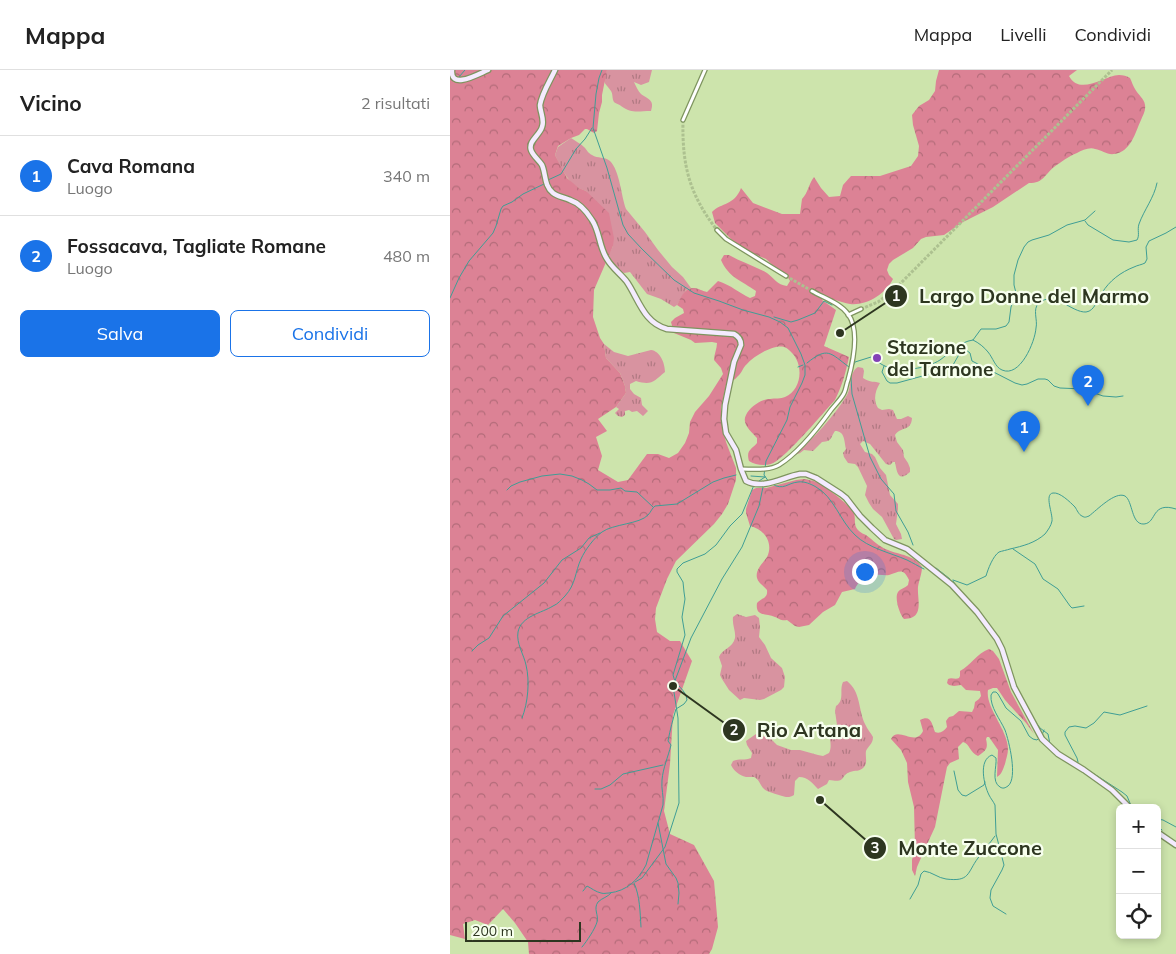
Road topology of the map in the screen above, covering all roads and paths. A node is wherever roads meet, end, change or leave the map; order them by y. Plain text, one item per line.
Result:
1 (452, 70) edge
2 (488, 70) edge
3 (555, 70) edge
4 (705, 70) edge
5 (683, 120) tunnel mouth
6 (716, 230) tunnel mouth
7 (786, 276) tunnel mouth
8 (812, 292) tunnel mouth
9 (860, 309) tunnel mouth
10 (848, 315) junction
11 (741, 469) junction
12 (1126, 804) edge
13 (1161, 835) edge
14 (1176, 845) edge

1 - 2 street
3 - 11 street
4 - 5 street
6 - 7 street
8 - 10 street
9 - 10 street
10 - 11 street
11 - 12 street
13 - 14 street

